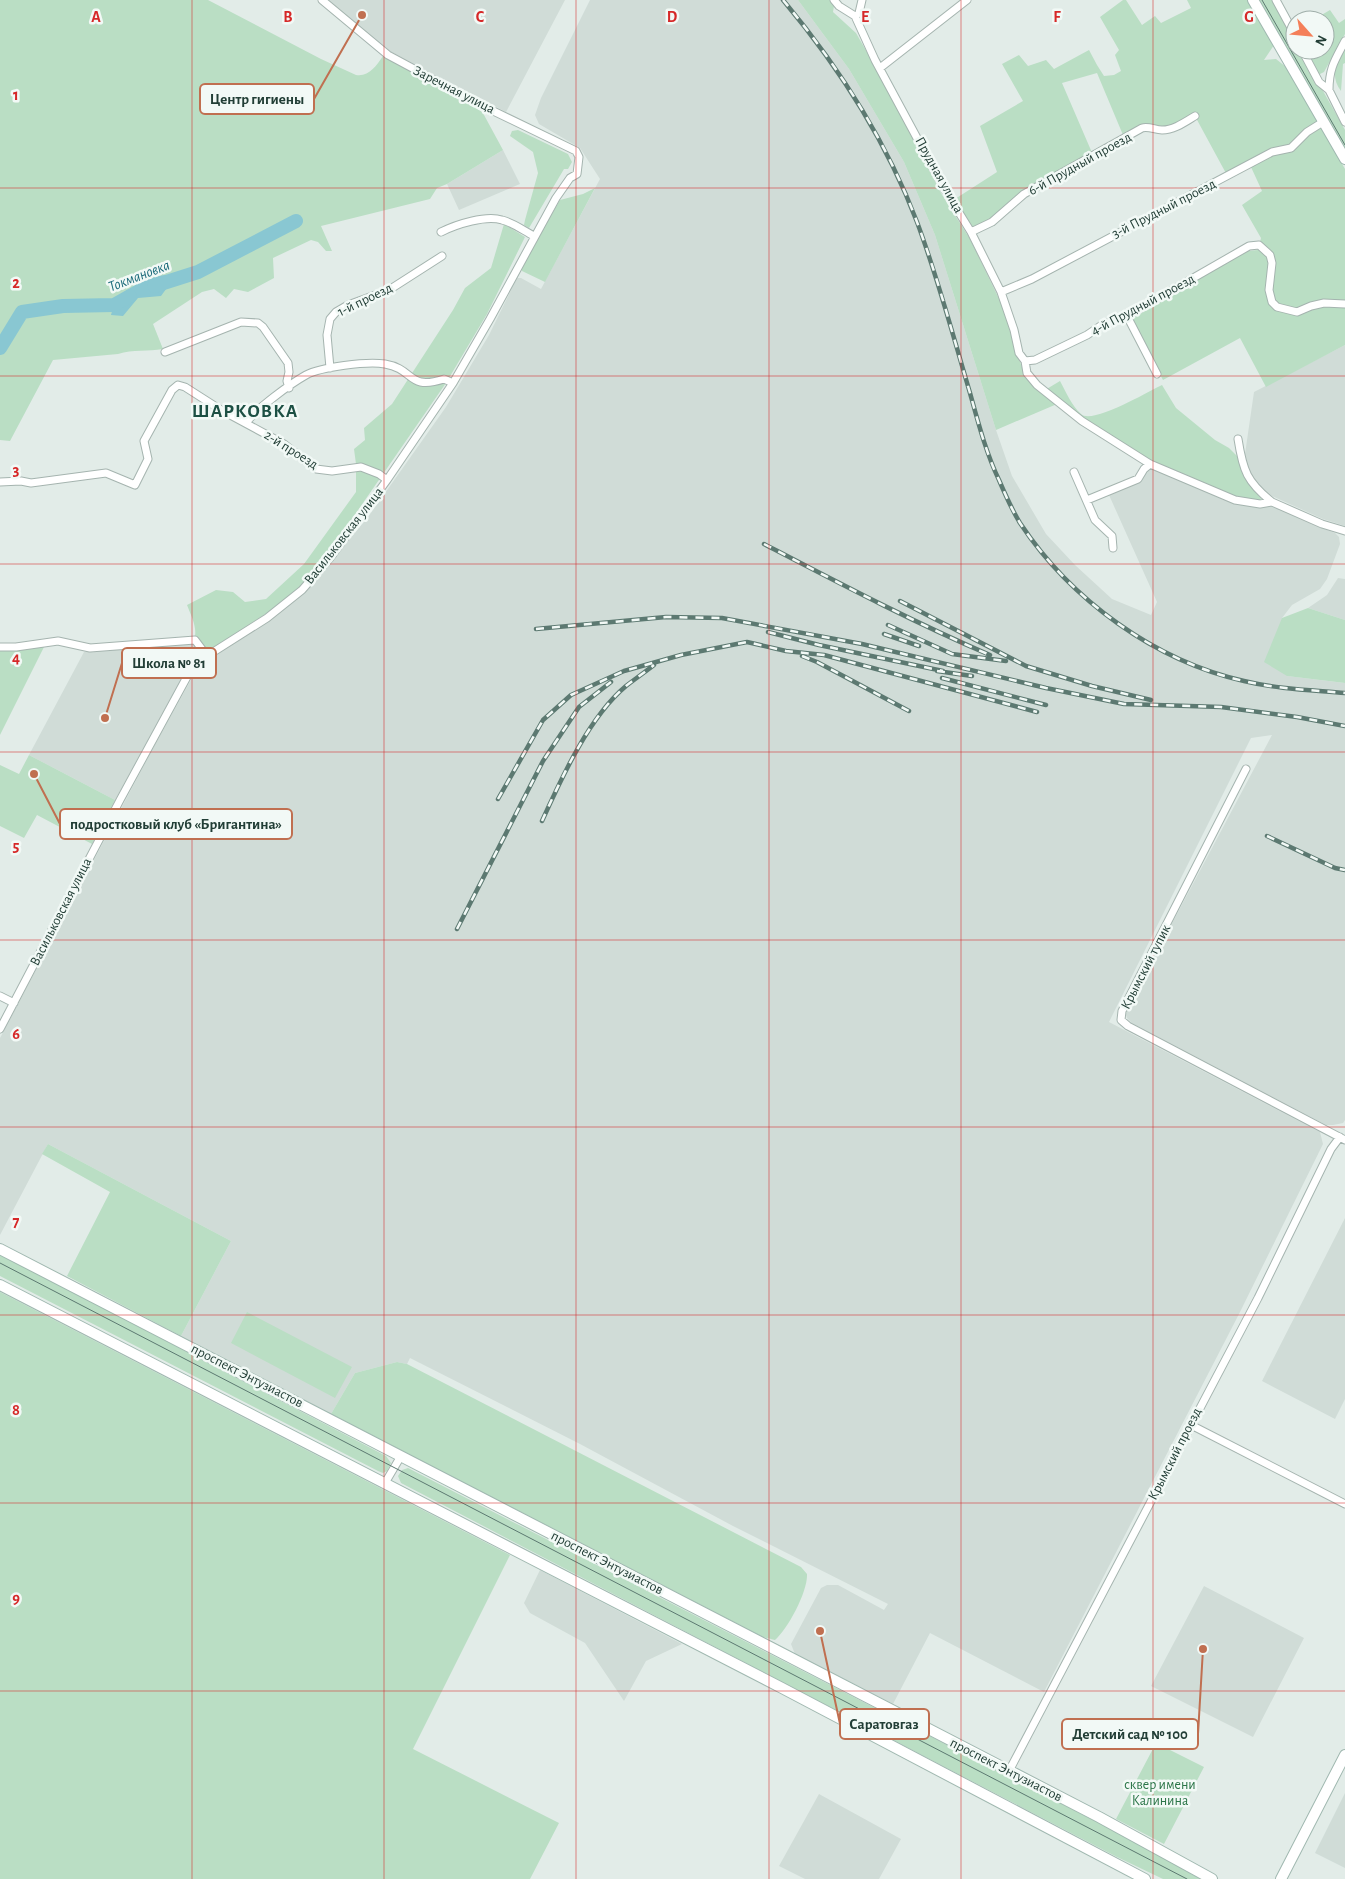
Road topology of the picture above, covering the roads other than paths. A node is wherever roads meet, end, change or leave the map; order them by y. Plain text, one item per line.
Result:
1 (322, 0) edge
2 (834, 0) edge
3 (862, 0) edge
4 (967, 0) edge
5 (1253, 0) edge
6 (1276, 0) edge
7 (855, 16) junction
8 (1285, 17) edge
9 (1345, 41) edge
10 (1307, 60) edge
11 (880, 68) junction
12 (1329, 90) junction
13 (1195, 116) dead end
14 (1323, 122) junction
15 (1345, 122) edge
16 (1345, 159) edge
17 (577, 174) joint
18 (441, 232) dead end
19 (971, 232) junction
20 (534, 236) junction
21 (442, 256) dead end
22 (1001, 292) junction
23 (1345, 304) edge
24 (1126, 316) junction
25 (164, 352) dead end
26 (1025, 361) junction
27 (330, 368) junction
28 (1157, 374) dead end
29 (453, 383) junction
30 (289, 388) junction
31 (246, 423) junction
32 (1238, 439) dead end
33 (1150, 464) junction
34 (1074, 472) dead end
35 (387, 480) junction
36 (0, 482) edge
37 (1087, 500) junction
38 (1272, 502) junction
39 (1345, 531) edge
40 (1113, 548) dead end
41 (0, 647) edge
42 (207, 656) junction
43 (1246, 769) dead end
44 (0, 996) edge
45 (14, 1003) junction
46 (0, 1030) edge
47 (1342, 1138) edge
48 (0, 1249) edge
49 (0, 1285) edge
50 (1190, 1425) junction
51 (401, 1456) junction
52 (385, 1482) junction
53 (1345, 1504) edge
54 (1345, 1755) edge
55 (1009, 1771) junction
56 (1145, 1879) edge
57 (1212, 1879) edge
58 (1281, 1879) edge

1 - 17 street, Заречная улица
2 - 7 street, Прудная улица
3 - 7 street
4 - 11 street
5 - 14 main road
6 - 8 street
7 - 11 street, Прудная улица
9 - 12 street
10 - 12 street
11 - 19 street, Прудная улица
12 - 15 street
13 - 19 street, 6-й Прудный проезд
14 - 16 main road
14 - 22 street, 3-й Прудный проезд
17 - 20 street, Васильковская улица
18 - 20 street
19 - 22 street, Прудная улица
20 - 29 street, Васильковская улица
21 - 27 street, 1-й проезд
22 - 26 street, Прудная улица
23 - 24 street, 4-й Прудный проезд
24 - 26 street, 4-й Прудный проезд
24 - 28 street
25 - 30 street
26 - 33 street, Прудная улица
27 - 29 street
27 - 30 street
29 - 35 street, Васильковская улица
30 - 31 street
31 - 35 street, 2-й проезд
31 - 36 street, 2-й проезд
32 - 38 street
33 - 37 street
33 - 38 street, Прудная улица
34 - 37 street
35 - 42 street, Васильковская улица
37 - 40 street
38 - 39 street
41 - 42 street
42 - 45 street, Васильковская улица
43 - 47 street, Крымский тупик
44 - 45 street
45 - 46 street, Васильковская улица
47 - 50 street, Крымский проезд
48 - 51 main road, проспект Энтузиастов
49 - 52 main road
50 - 53 street
50 - 55 street, Крымский проезд
51 - 52 street
51 - 55 main road, проспект Энтузиастов
52 - 56 main road
54 - 58 main road
55 - 57 main road, проспект Энтузиастов

